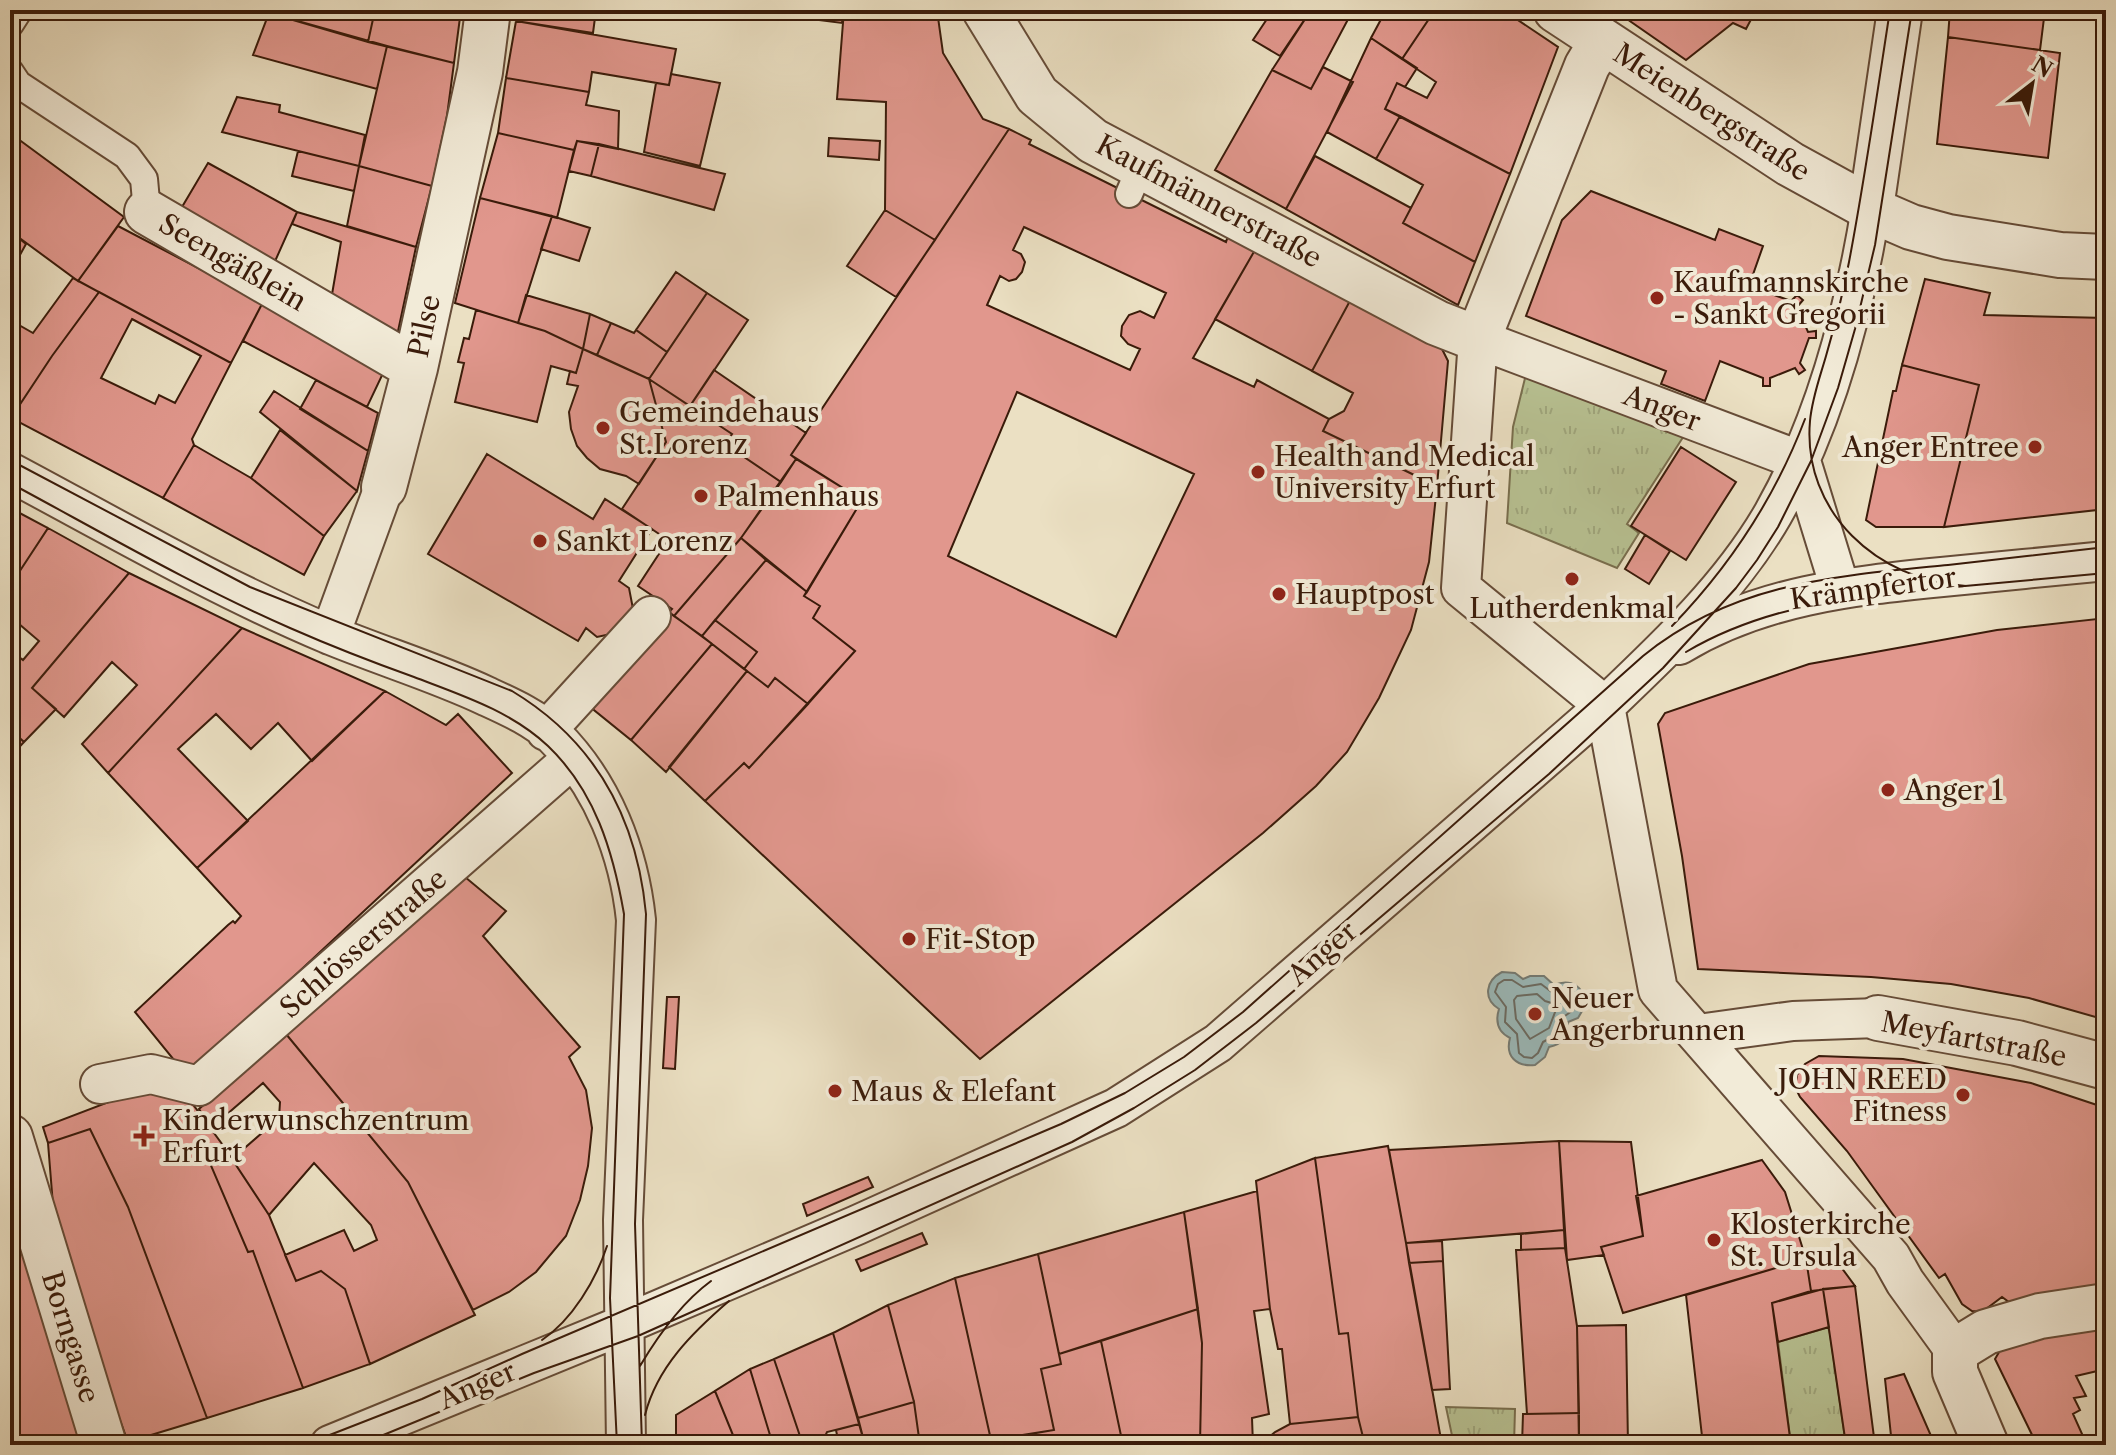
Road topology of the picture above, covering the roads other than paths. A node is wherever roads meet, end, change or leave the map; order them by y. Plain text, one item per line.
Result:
1 (19, 10) edge
2 (488, 10) edge
3 (985, 10) edge
4 (1556, 10) edge
5 (1900, 10) edge
6 (10, 24) edge
7 (1602, 41) junction
8 (10, 72) edge
9 (1871, 208) junction
10 (147, 212) joint
11 (2106, 257) edge
12 (1478, 339) junction
13 (415, 368) junction
14 (1801, 461) junction
15 (10, 472) edge
16 (384, 487) joint
17 (2106, 561) edge
18 (1840, 588) junction
19 (651, 616) dead end
20 (330, 635) junction
21 (1653, 661) junction
22 (1605, 706) junction
23 (546, 731) junction
24 (573, 758) junction
25 (1878, 1018) joint
26 (1698, 1034) junction
27 (2106, 1067) edge
28 (100, 1084) dead end
29 (10, 1137) edge
30 (2106, 1306) edge
31 (623, 1325) junction
32 (1955, 1351) junction
33 (104, 1445) edge
34 (330, 1445) edge
35 (626, 1445) edge
36 (1986, 1445) edge

1 - 6 lane
2 - 13 street, Pilse
3 - 12 street, Kaufmännerstraße
4 - 7 street, Meienbergstraße
5 - 9 street
7 - 9 street, Meienbergstraße
7 - 12 street
8 - 10 lane, Seengäßlein
9 - 11 street, Meienbergstraße
9 - 14 street, Anger
10 - 13 street, Seengäßlein
12 - 14 street, Anger
12 - 22 street
13 - 16 street, Pilse
14 - 18 street
14 - 21 street, Anger
15 - 20 street
16 - 20 street, Pilse
17 - 18 street, Krämpfertor
18 - 21 street, Krämpfertor
19 - 23 street
20 - 23 street
21 - 22 street, Anger
22 - 26 street
22 - 31 street, Anger
23 - 24 street
24 - 28 street, Schlösserstraße
24 - 31 street
25 - 26 street, Meyfartstraße
25 - 27 street, Meyfartstraße
26 - 32 street
29 - 33 street, Borngasse
30 - 32 street
31 - 34 street, Anger
31 - 35 street
32 - 36 street

